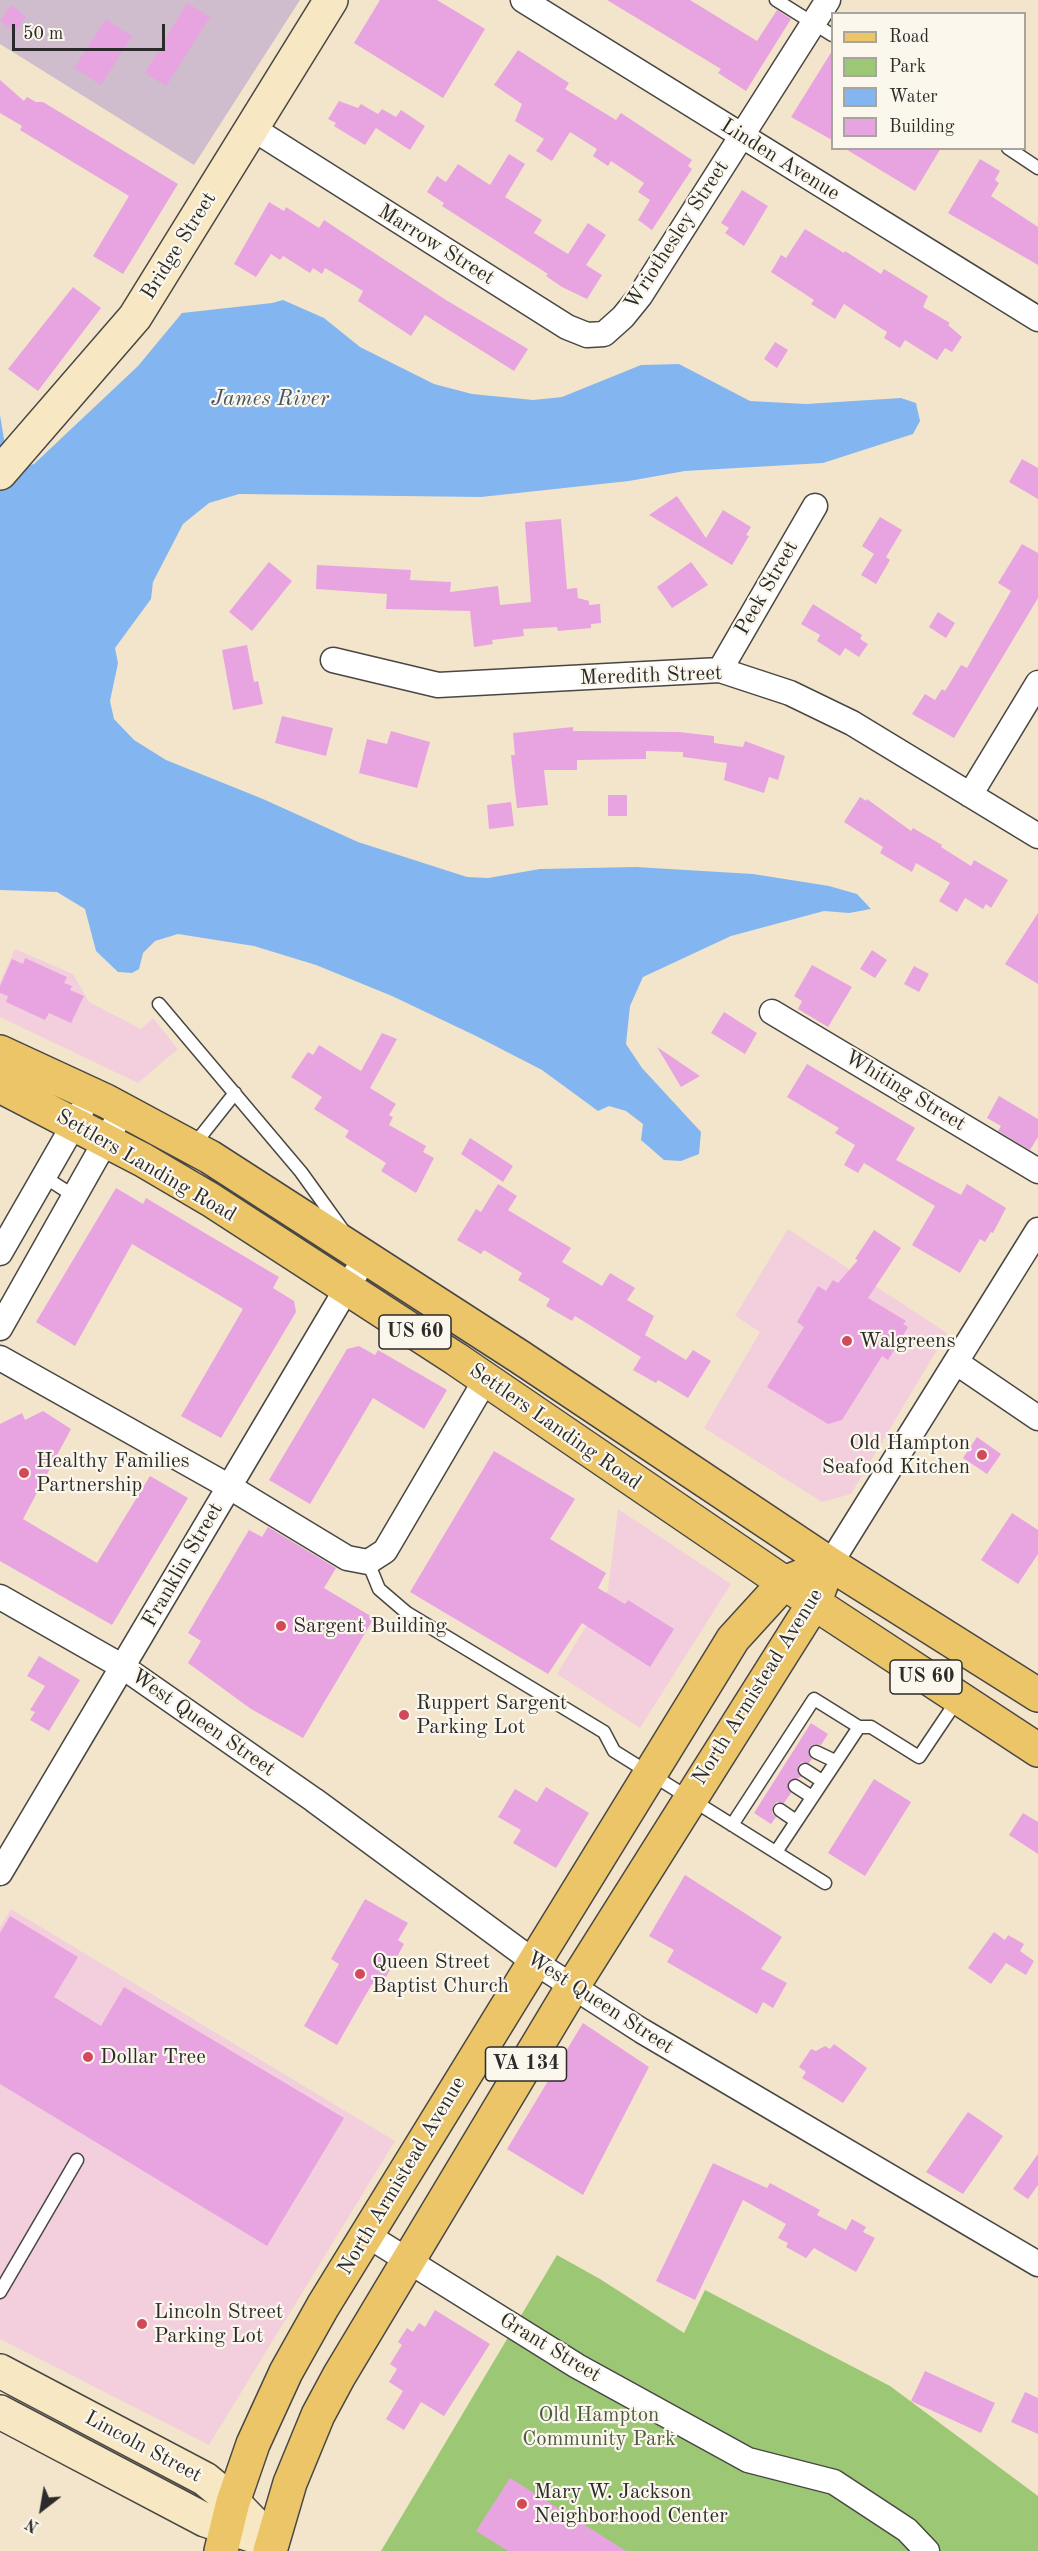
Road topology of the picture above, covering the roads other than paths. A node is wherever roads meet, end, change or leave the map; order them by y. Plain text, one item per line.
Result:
1 (331, 0) edge
2 (523, 0) edge
3 (776, 0) edge
4 (828, 0) edge
5 (823, 29) edge
6 (252, 128) junction
7 (741, 136) junction
8 (1011, 150) edge
9 (1038, 168) edge
10 (623, 317) joint
11 (1038, 319) edge
12 (0, 472) edge
13 (815, 506) dead end
14 (333, 660) dead end
15 (720, 670) junction
16 (1038, 683) edge
17 (970, 795) junction
18 (1038, 836) edge
19 (159, 1004) dead end
20 (772, 1012) dead end
21 (0, 1052) edge
22 (0, 1086) edge
23 (235, 1093) junction
24 (91, 1094) junction
25 (123, 1110) junction
26 (74, 1123) junction
27 (106, 1140) junction
28 (192, 1147) junction
29 (1038, 1171) edge
30 (44, 1176) junction
31 (74, 1196) junction
32 (1038, 1230) edge
33 (0, 1253) edge
34 (362, 1254) junction
35 (347, 1288) junction
36 (0, 1329) edge
37 (0, 1358) edge
38 (957, 1363) junction
39 (486, 1379) junction
40 (1038, 1418) edge
41 (228, 1486) junction
42 (368, 1562) junction
43 (830, 1564) junction
44 (784, 1583) junction
45 (0, 1597) edge
46 (814, 1604) junction
47 (123, 1667) junction
48 (1038, 1695) edge
49 (958, 1699) junction
50 (859, 1727) junction
51 (1038, 1750) edge
52 (816, 1752) dead end
53 (835, 1761) junction
54 (805, 1770) dead end
55 (649, 1772) junction
56 (822, 1781) junction
57 (795, 1786) dead end
58 (812, 1797) junction
59 (689, 1798) junction
60 (780, 1810) dead end
61 (796, 1821) junction
62 (732, 1825) junction
63 (776, 1852) junction
64 (0, 1873) edge
65 (825, 1883) dead end
66 (533, 1961) junction
67 (573, 1986) junction
68 (77, 2160) dead end
69 (367, 2235) junction
70 (408, 2260) junction
71 (1038, 2264) edge
72 (0, 2292) edge
73 (0, 2371) edge
74 (0, 2412) edge
75 (226, 2527) edge
76 (276, 2548) edge
77 (927, 2551) edge

1 - 6 street, Bridge Street
2 - 7 street, Linden Avenue
3 - 5 lane
4 - 5 street, Wriothesley Street
5 - 7 street, Wriothesley Street
6 - 10 street, Marrow Street
6 - 12 street, Bridge Street
7 - 10 street, Wriothesley Street
7 - 11 street, Linden Avenue
8 - 9 lane
13 - 15 street, Peek Street
14 - 15 street, Meredith Street
15 - 17 street, Meredith Street
16 - 17 street
17 - 18 street, Meredith Street
19 - 23 lane
20 - 29 street, Whiting Street
21 - 24 main road, Settlers Landing Road / US 60
22 - 26 main road, Settlers Landing Road / US 60
23 - 28 lane
23 - 34 lane
24 - 25 main road, Settlers Landing Road / US 60
24 - 26 street
25 - 27 street
25 - 28 main road, Settlers Landing Road / US 60
26 - 27 main road, Settlers Landing Road / US 60
26 - 30 street
27 - 31 street
27 - 35 main road, Settlers Landing Road / US 60
28 - 34 main road, Settlers Landing Road / US 60
30 - 31 lane
30 - 33 street
31 - 36 street
32 - 38 street
34 - 35 street, Franklin Street
34 - 43 main road, Settlers Landing Road / US 60
35 - 39 main road, Settlers Landing Road / US 60
35 - 41 street, Franklin Street
37 - 41 street
38 - 40 street
38 - 43 street
39 - 42 street
39 - 44 main road, Settlers Landing Road / US 60
41 - 42 street
41 - 47 street, Franklin Street
42 - 55 lane
43 - 44 main road, North Armistead Avenue / VA 134
43 - 46 main road, North Armistead Avenue / VA 134
43 - 48 main road, Settlers Landing Road / US 60
44 - 46 main road, Settlers Landing Road / US 60
44 - 55 main road, North Armistead Avenue / VA 134
45 - 47 street, West Queen Street
46 - 49 main road, Settlers Landing Road / US 60
46 - 59 main road, North Armistead Avenue / VA 134
47 - 64 street, Franklin Street
47 - 66 street, West Queen Street
49 - 50 lane
49 - 51 main road, Settlers Landing Road / US 60
50 - 53 lane
50 - 62 lane
52 - 53 lane
53 - 56 lane
54 - 56 lane
55 - 59 lane
55 - 66 main road, North Armistead Avenue / VA 134
56 - 58 lane
57 - 58 lane
58 - 61 lane
59 - 62 lane
59 - 67 main road, North Armistead Avenue / VA 134
60 - 61 lane
61 - 63 lane
62 - 63 lane
63 - 65 lane
66 - 67 street, West Queen Street
66 - 69 main road, North Armistead Avenue / VA 134
67 - 70 main road, North Armistead Avenue / VA 134
67 - 71 street, West Queen Street
68 - 72 lane
69 - 70 street, Grant Street
69 - 75 main road, North Armistead Avenue / VA 134
70 - 76 main road, North Armistead Avenue / VA 134
70 - 77 street, Grant Street
73 - 75 street, Lincoln Street
74 - 75 street, Lincoln Street
75 - 76 street, Lincoln Street

